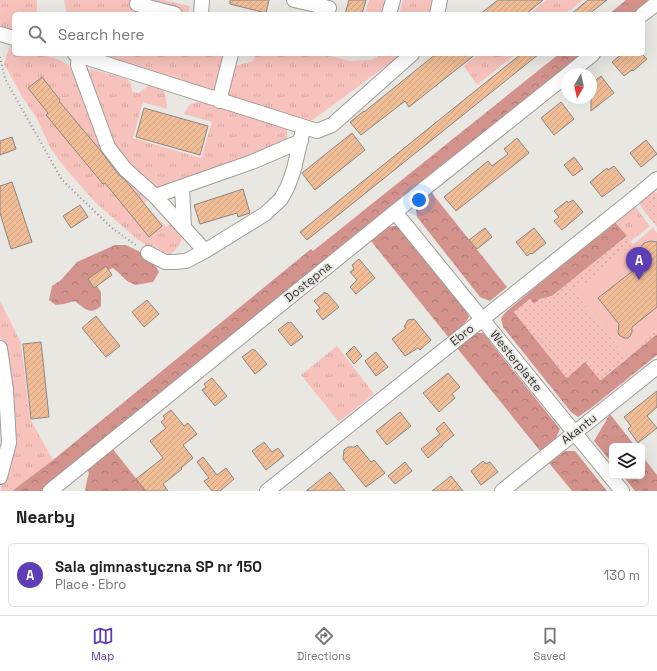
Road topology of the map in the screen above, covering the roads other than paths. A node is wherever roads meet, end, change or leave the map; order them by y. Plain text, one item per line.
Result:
1 (202, 0) edge
2 (294, 0) edge
3 (393, 0) edge
4 (440, 0) edge
5 (657, 3) edge
6 (137, 4) dead end
7 (329, 7) edge
8 (167, 12) edge
9 (201, 12) edge
10 (390, 12) edge
11 (437, 12) edge
12 (645, 12) edge
13 (0, 34) edge
14 (12, 37) edge
15 (77, 56) edge
16 (80, 56) edge
17 (230, 56) edge
18 (410, 56) edge
19 (590, 56) edge
20 (575, 68) edge
21 (561, 79) edge
22 (219, 101) junction
23 (302, 134) junction
24 (656, 181) edge
25 (182, 187) junction
26 (156, 196) junction
27 (395, 212) junction
28 (184, 228) junction
29 (205, 251) junction
30 (148, 253) road end
31 (482, 319) junction
32 (0, 348) edge
33 (657, 367) edge
34 (3, 404) edge
35 (575, 432) junction
36 (0, 477) edge
37 (50, 491) edge
38 (267, 491) edge
39 (502, 491) edge
40 (622, 491) edge

1 - 9 street
2 - 7 street
3 - 10 street
4 - 11 street
5 - 12 street
6 - 8 street
13 - 14 street
15 - 26 street
16 - 22 street
17 - 22 street
18 - 23 street
19 - 20 street, Dostępna
21 - 27 street, Dostępna
22 - 23 street
23 - 25 street
23 - 29 street
24 - 31 street, Ebro
25 - 26 street
25 - 28 street
26 - 28 street
27 - 31 street, Westerplatte
27 - 37 street, Dostępna
28 - 29 street
29 - 30 street
31 - 35 street, Westerplatte
31 - 38 street, Ebro
32 - 34 street
33 - 35 street, Akantu
34 - 36 street
35 - 39 street, Akantu
35 - 40 street, Westerplatte

